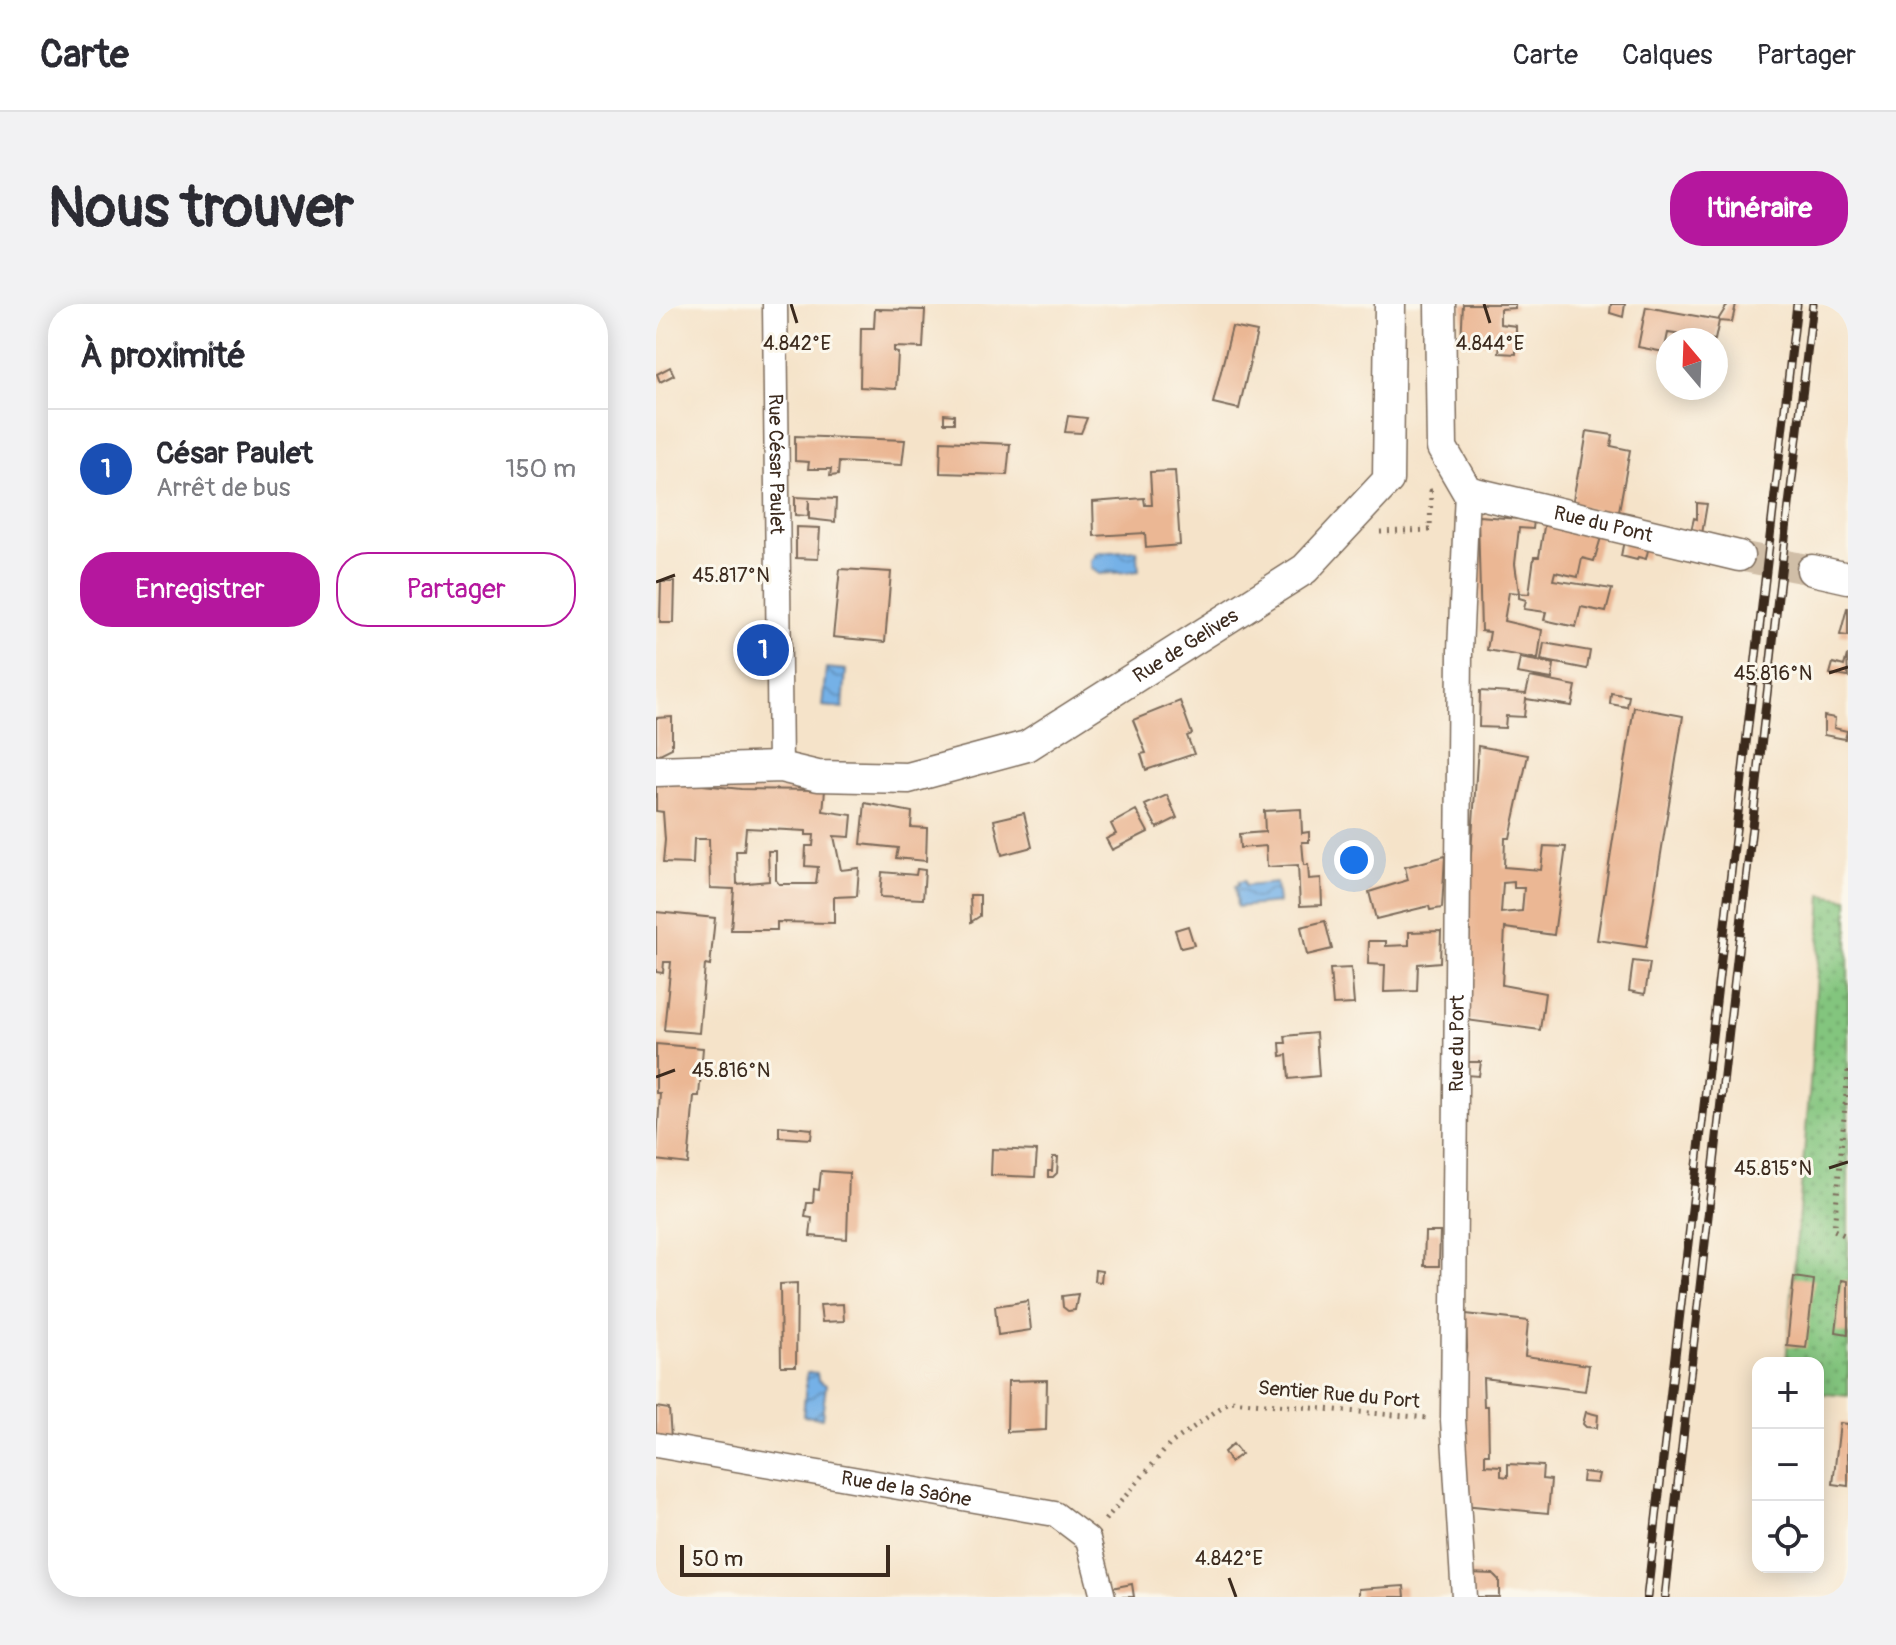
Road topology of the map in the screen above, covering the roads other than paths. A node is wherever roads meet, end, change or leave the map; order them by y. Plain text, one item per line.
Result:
1 (775, 304) edge
2 (1390, 304) edge
3 (1440, 304) edge
4 (1467, 491) junction
5 (1739, 556) tunnel mouth
6 (1812, 570) tunnel mouth
7 (1848, 578) edge
8 (780, 767) junction
9 (656, 771) edge
10 (656, 1445) edge
11 (1103, 1597) edge
12 (1464, 1597) edge

1 - 8 street, Rue César Paulet
2 - 8 street, Rue de Gelives
3 - 4 street
4 - 5 street, Rue du Pont
4 - 12 street, Rue du Port
6 - 7 street
8 - 9 street, Rue de Gelives
10 - 11 street, Rue de la Saône

